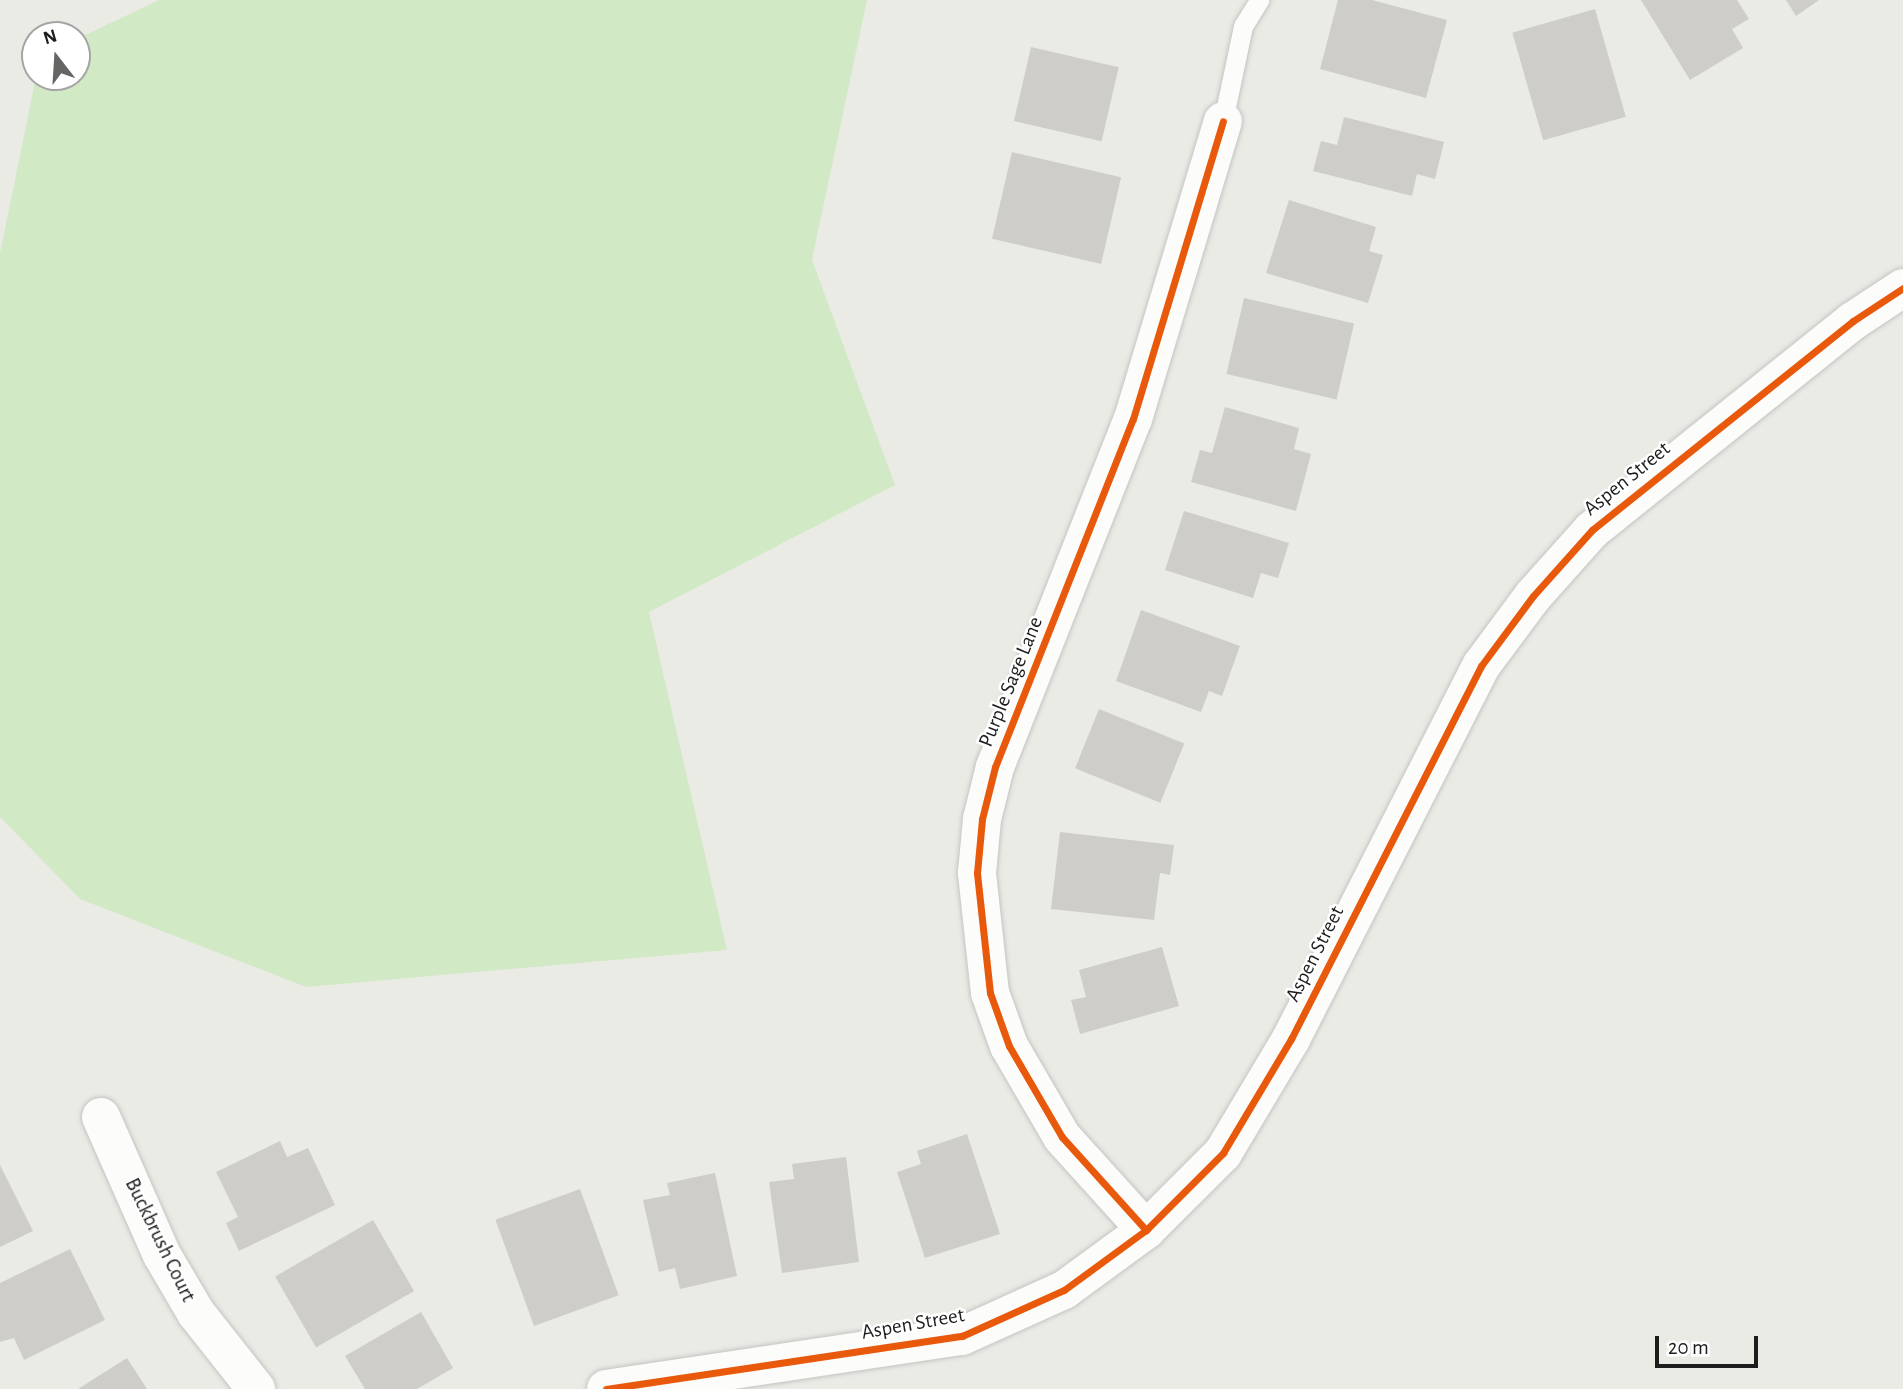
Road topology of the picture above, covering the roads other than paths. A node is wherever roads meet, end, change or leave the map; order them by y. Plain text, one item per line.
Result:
1 (1259, 0) edge
2 (1223, 121) joint
3 (1903, 288) edge
4 (101, 1117) dead end
5 (1146, 1230) junction
6 (256, 1389) edge
7 (606, 1389) edge

1 - 2 lane
2 - 5 street, Purple Sage Lane
3 - 5 street, Aspen Street
4 - 6 street, Buckbrush Court
5 - 7 street, Aspen Street

